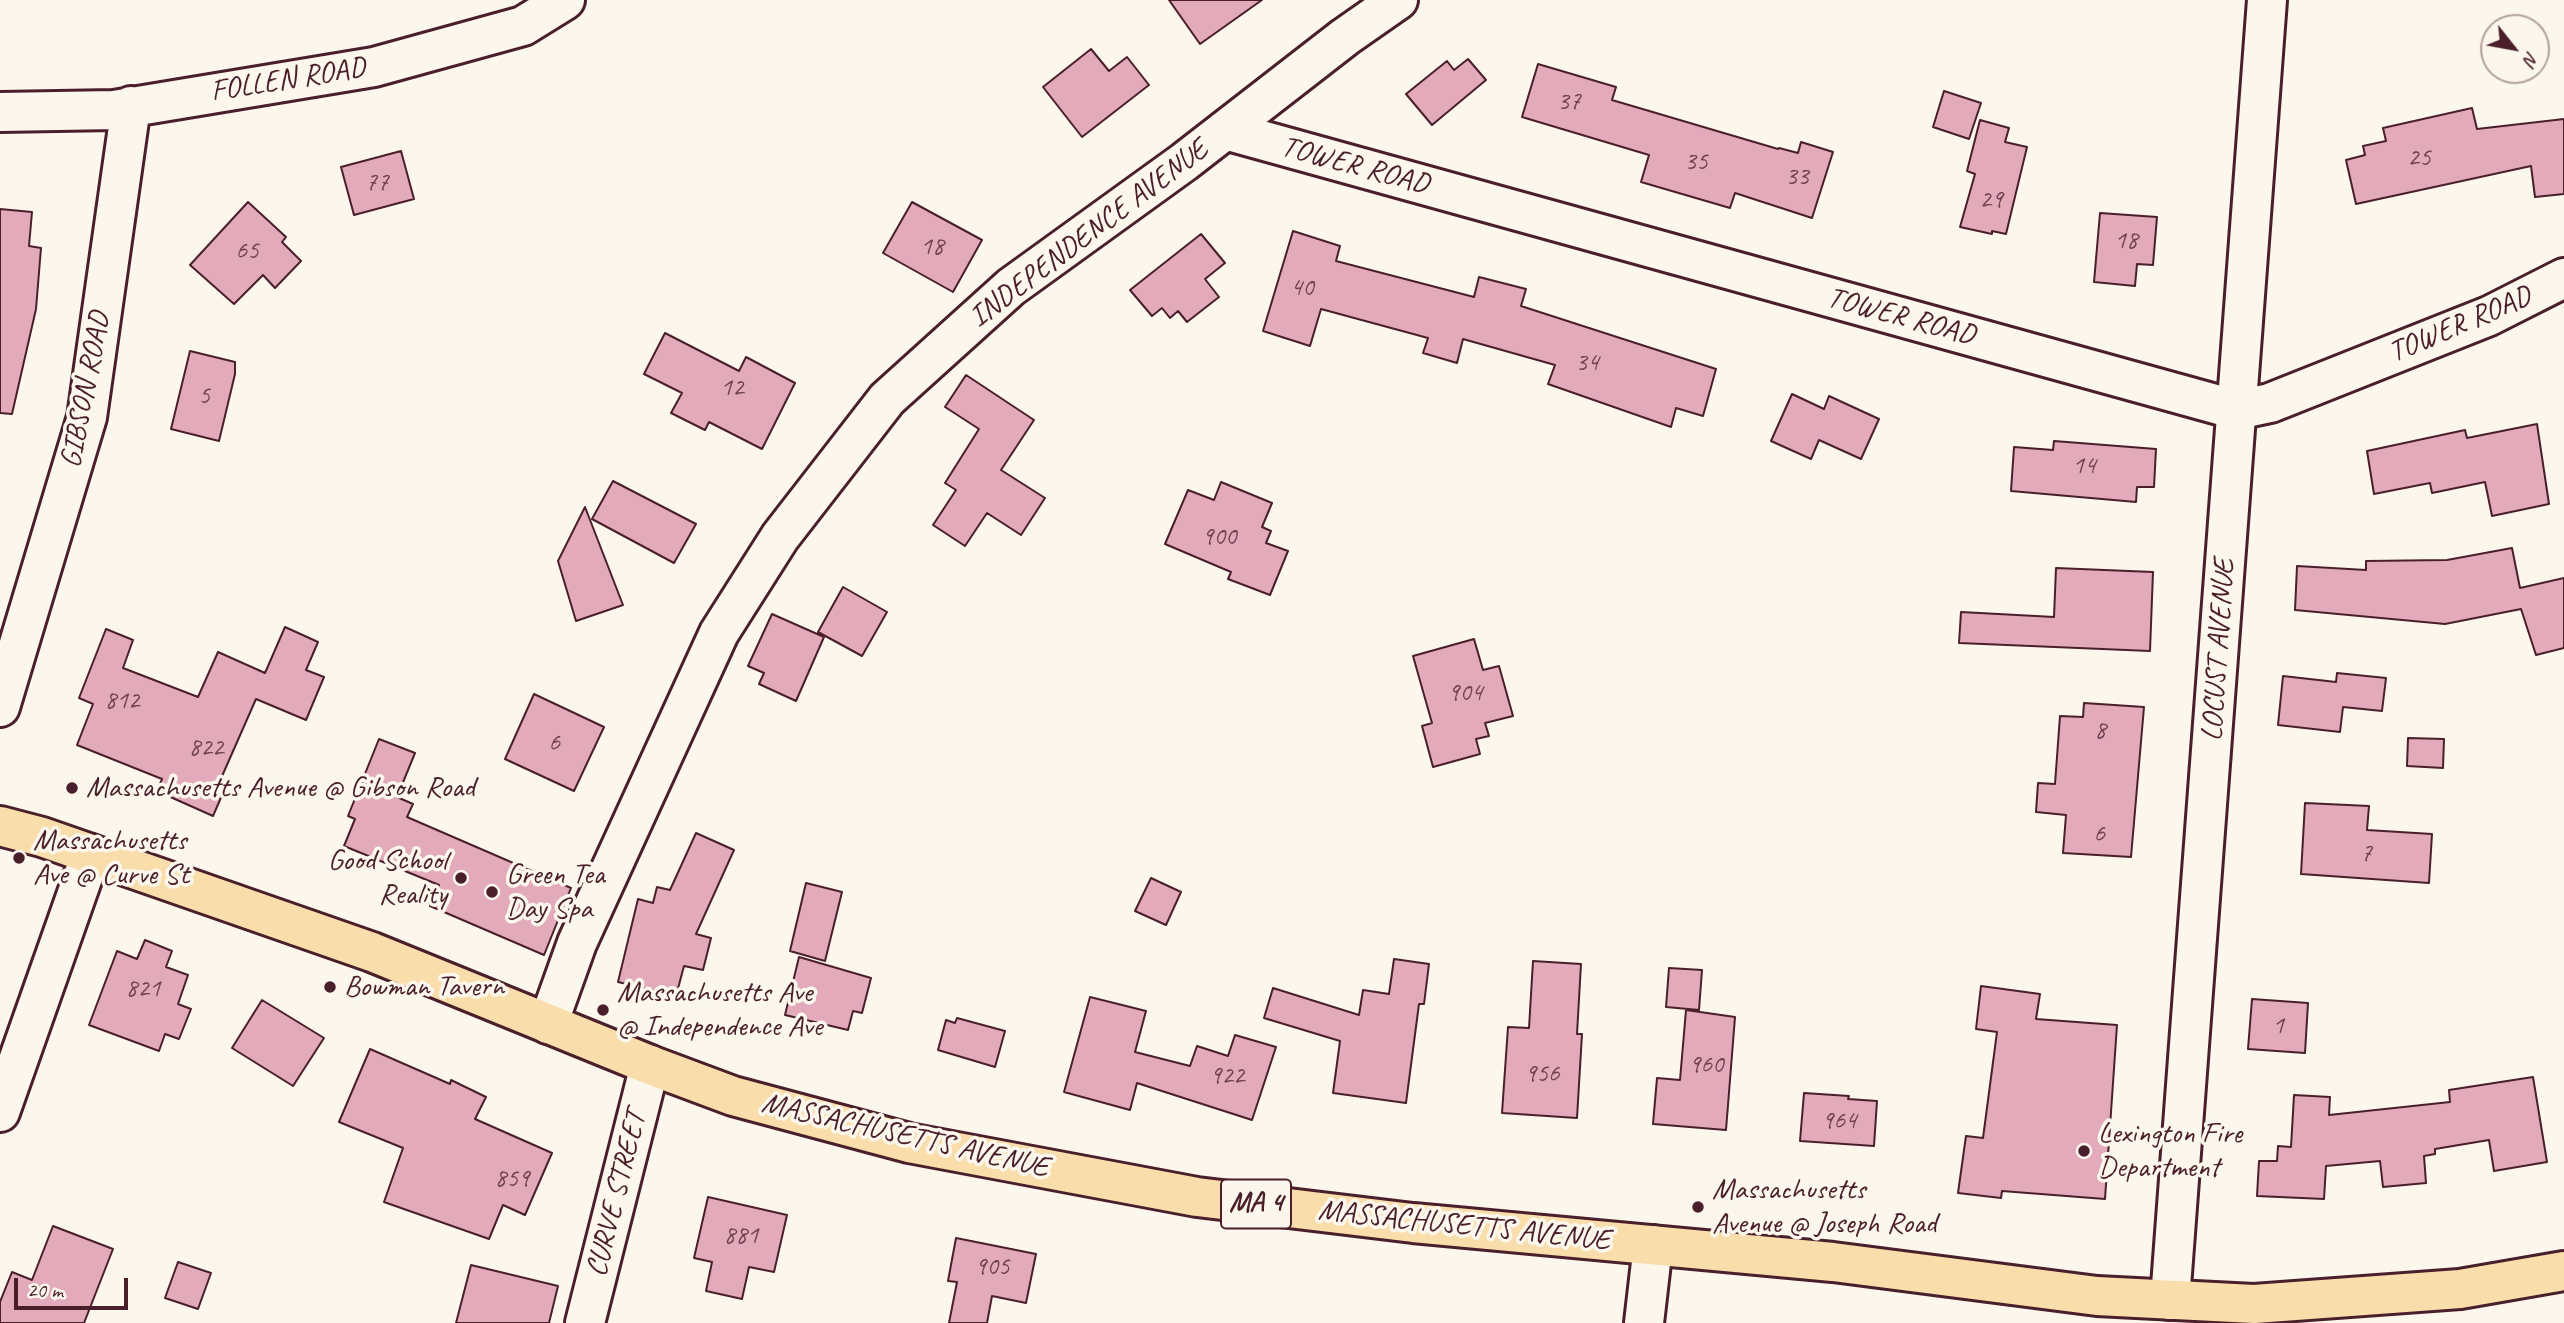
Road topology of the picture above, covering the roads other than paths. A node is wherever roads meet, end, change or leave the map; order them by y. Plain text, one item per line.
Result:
1 (565, 0) edge
2 (1398, 0) edge
3 (2267, 0) edge
4 (131, 106) junction
5 (0, 112) edge
6 (1225, 130) junction
7 (2564, 278) edge
8 (2237, 410) junction
9 (0, 707) edge
10 (0, 826) edge
11 (90, 854) junction
12 (548, 1024) junction
13 (650, 1065) junction
14 (0, 1112) edge
15 (1653, 1245) junction
16 (2564, 1271) edge
17 (2170, 1300) junction
18 (585, 1323) edge
19 (1644, 1323) edge

1 - 4 street, FOLLEN ROAD
2 - 6 street, INDEPENDENCE AVENUE
3 - 8 street, LOCUST AVENUE
4 - 5 street, FOLLEN ROAD
4 - 9 street, GIBSON ROAD
6 - 8 street, TOWER ROAD
6 - 12 street, INDEPENDENCE AVENUE
7 - 8 street, TOWER ROAD
8 - 17 street, LOCUST AVENUE
10 - 11 main road, MASSACHUSETTS AVENUE / MA 4
11 - 12 main road, MASSACHUSETTS AVENUE / MA 4
11 - 14 street
12 - 13 main road, MASSACHUSETTS AVENUE / MA 4
13 - 15 main road, MASSACHUSETTS AVENUE / MA 4
13 - 18 street, CURVE STREET
15 - 17 main road, MASSACHUSETTS AVENUE / MA 4
15 - 19 street
16 - 17 main road, MASSACHUSETTS AVENUE / MA 4

